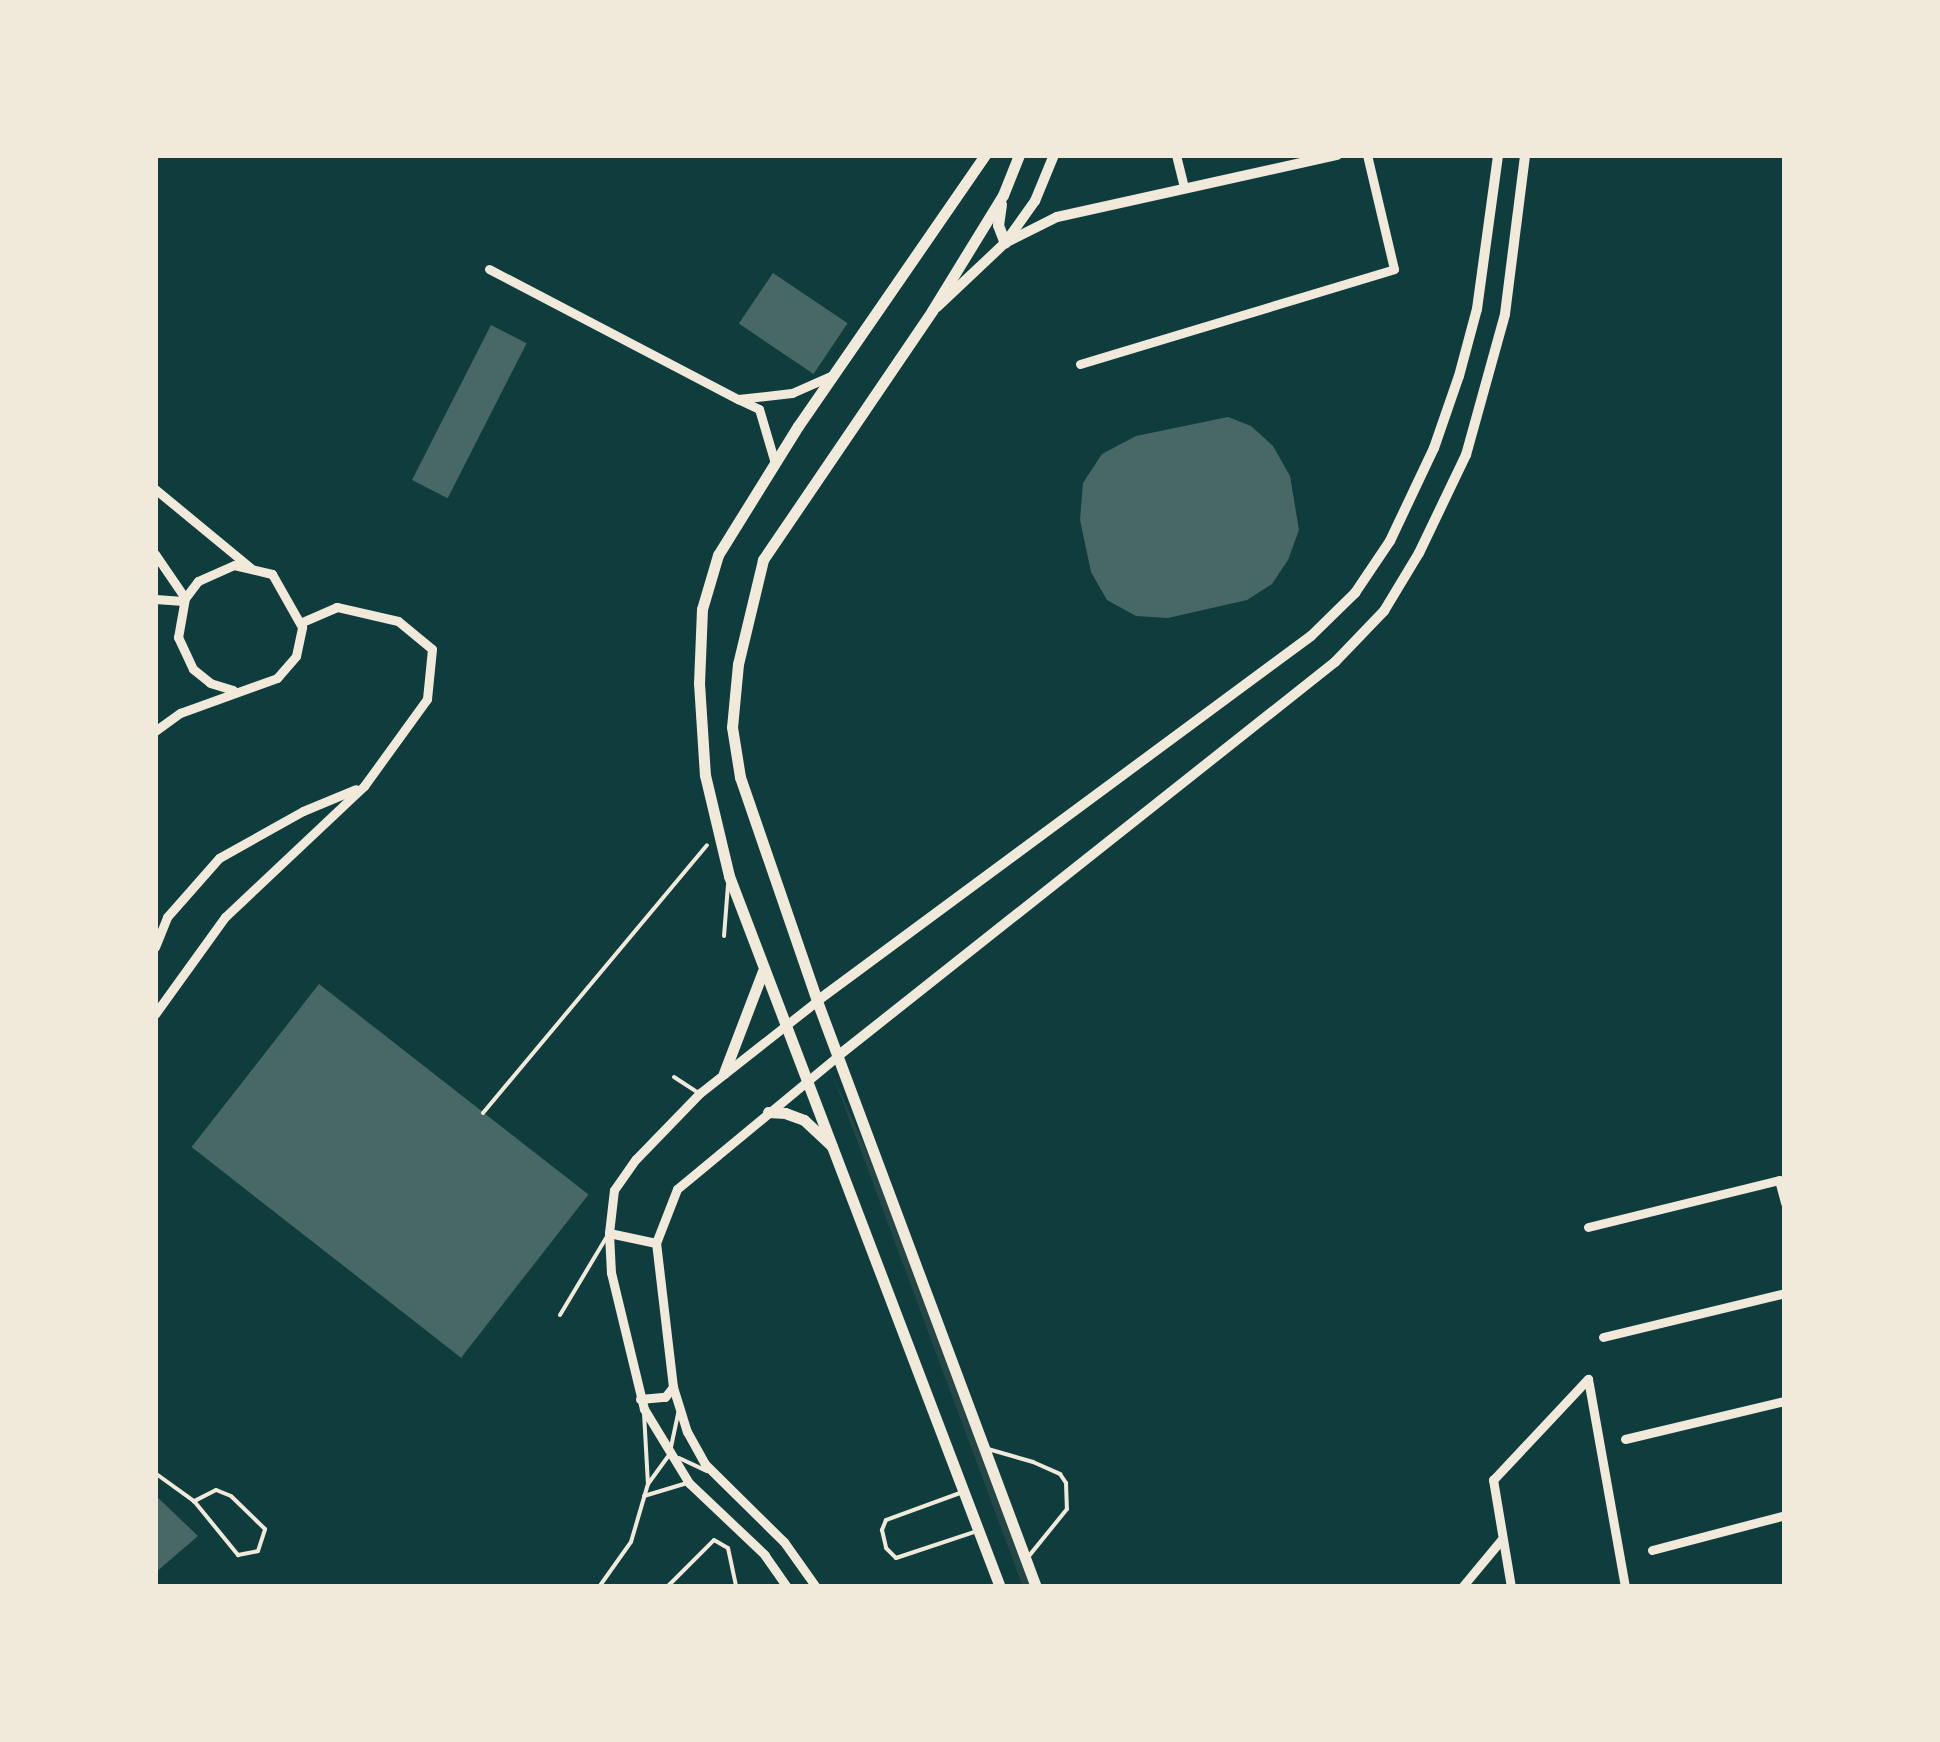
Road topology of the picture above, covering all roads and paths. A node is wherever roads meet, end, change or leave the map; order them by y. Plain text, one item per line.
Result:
1 (986, 155) edge
2 (1019, 155) edge
3 (1054, 155) edge
4 (1176, 155) edge
5 (1337, 155) edge
6 (1367, 155) edge
7 (1498, 155) edge
8 (1525, 155) edge
9 (1184, 188) junction
10 (1003, 195) junction
11 (1005, 243) junction
12 (489, 269) dead end
13 (932, 311) junction
14 (1080, 364) dead end
15 (836, 374) junction
16 (738, 398) junction
17 (775, 463) junction
18 (155, 489) edge
19 (155, 554) edge
20 (254, 570) junction
21 (155, 599) edge
22 (184, 600) junction
23 (300, 622) junction
24 (232, 690) junction
25 (155, 731) edge
26 (364, 786) junction
27 (716, 834) junction
28 (729, 876) junction
29 (724, 936) dead end
30 (155, 947) edge
31 (763, 971) junction
32 (817, 1001) junction
33 (155, 1014) edge
34 (785, 1025) junction
35 (839, 1055) junction
36 (724, 1073) junction
37 (674, 1077) dead end
38 (807, 1078) junction
39 (700, 1094) junction
40 (768, 1112) junction
41 (484, 1114) dead end
42 (836, 1150) junction
43 (1785, 1203) edge
44 (1588, 1227) dead end
45 (609, 1233) junction
46 (656, 1244) junction
47 (1785, 1293) edge
48 (560, 1315) dead end
49 (1603, 1337) dead end
50 (673, 1387) junction
51 (1785, 1401) edge
52 (642, 1404) junction
53 (680, 1406) junction
54 (1625, 1440) dead end
55 (985, 1449) junction
56 (670, 1454) junction
57 (155, 1473) edge
58 (716, 1475) junction
59 (689, 1482) junction
60 (648, 1484) junction
61 (964, 1492) junction
62 (644, 1496) junction
63 (194, 1501) junction
64 (1785, 1514) edge
65 (978, 1530) junction
66 (1501, 1540) junction
67 (1652, 1550) dead end
68 (1026, 1560) junction
69 (599, 1587) edge
70 (667, 1587) edge
71 (736, 1587) edge
72 (787, 1587) edge
73 (816, 1587) edge
74 (1000, 1587) edge
75 (1036, 1587) edge
76 (1462, 1587) edge
77 (1511, 1587) edge
78 (1625, 1587) edge

1 - 15 main road
2 - 10 main road
3 - 11 street
4 - 9 street
5 - 9 street
6 - 14 street
7 - 32 street
8 - 35 street
9 - 11 street
10 - 11 main road
10 - 13 main road
11 - 13 street
12 - 16 street
13 - 32 main road
15 - 16 street
15 - 17 main road
16 - 17 street
17 - 27 main road
18 - 20 street
19 - 22 street
20 - 22 street
20 - 23 street
21 - 22 street
22 - 24 street
23 - 24 street
23 - 26 street
24 - 25 street
26 - 30 street
26 - 33 street
27 - 28 main road
27 - 41 path
28 - 29 lane
28 - 31 main road
31 - 34 main road
31 - 36 main road
32 - 34 street
32 - 35 main road
34 - 36 street
34 - 38 main road
35 - 38 street
35 - 55 main road
36 - 39 street
37 - 39 lane
38 - 40 street
38 - 42 main road
39 - 45 street
40 - 42 main road
40 - 46 street
42 - 61 main road
43 - 44 street
45 - 46 street
45 - 48 lane
45 - 52 street
46 - 50 street
47 - 49 street
50 - 52 street
50 - 53 street
51 - 54 street
52 - 56 street
52 - 60 lane
53 - 56 lane
53 - 58 street
55 - 68 main road
55 - 68 lane
56 - 58 lane
56 - 59 street
56 - 60 lane
57 - 63 lane
58 - 73 street
59 - 62 lane
59 - 72 street
60 - 62 lane
61 - 65 main road
61 - 65 lane
62 - 69 lane
63 - 63 lane
64 - 67 street
65 - 74 main road
66 - 76 street
66 - 77 street
66 - 78 street
68 - 75 main road
70 - 71 lane

